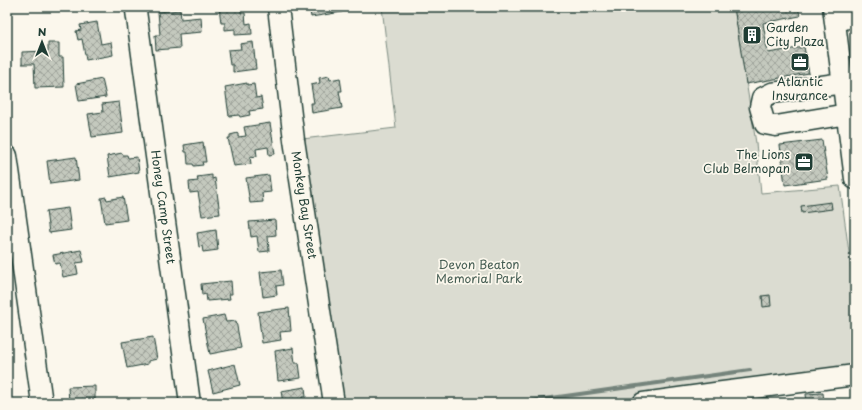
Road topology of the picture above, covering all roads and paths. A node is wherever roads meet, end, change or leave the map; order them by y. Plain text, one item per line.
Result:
1 (278, 7) edge
2 (136, 11) dead end
3 (834, 13) edge
4 (855, 17) edge
5 (843, 83) junction
6 (847, 114) junction
7 (7, 156) edge
8 (855, 179) edge
9 (855, 376) edge
10 (716, 398) edge
11 (42, 403) edge
12 (190, 403) edge
13 (334, 403) edge
14 (643, 403) edge

1 - 13 street, Monkey Bay Street
2 - 12 street, Honey Camp Street
3 - 4 street
3 - 5 street
5 - 6 street
5 - 6 street
6 - 8 street
7 - 11 street
9 - 10 street
10 - 14 street

